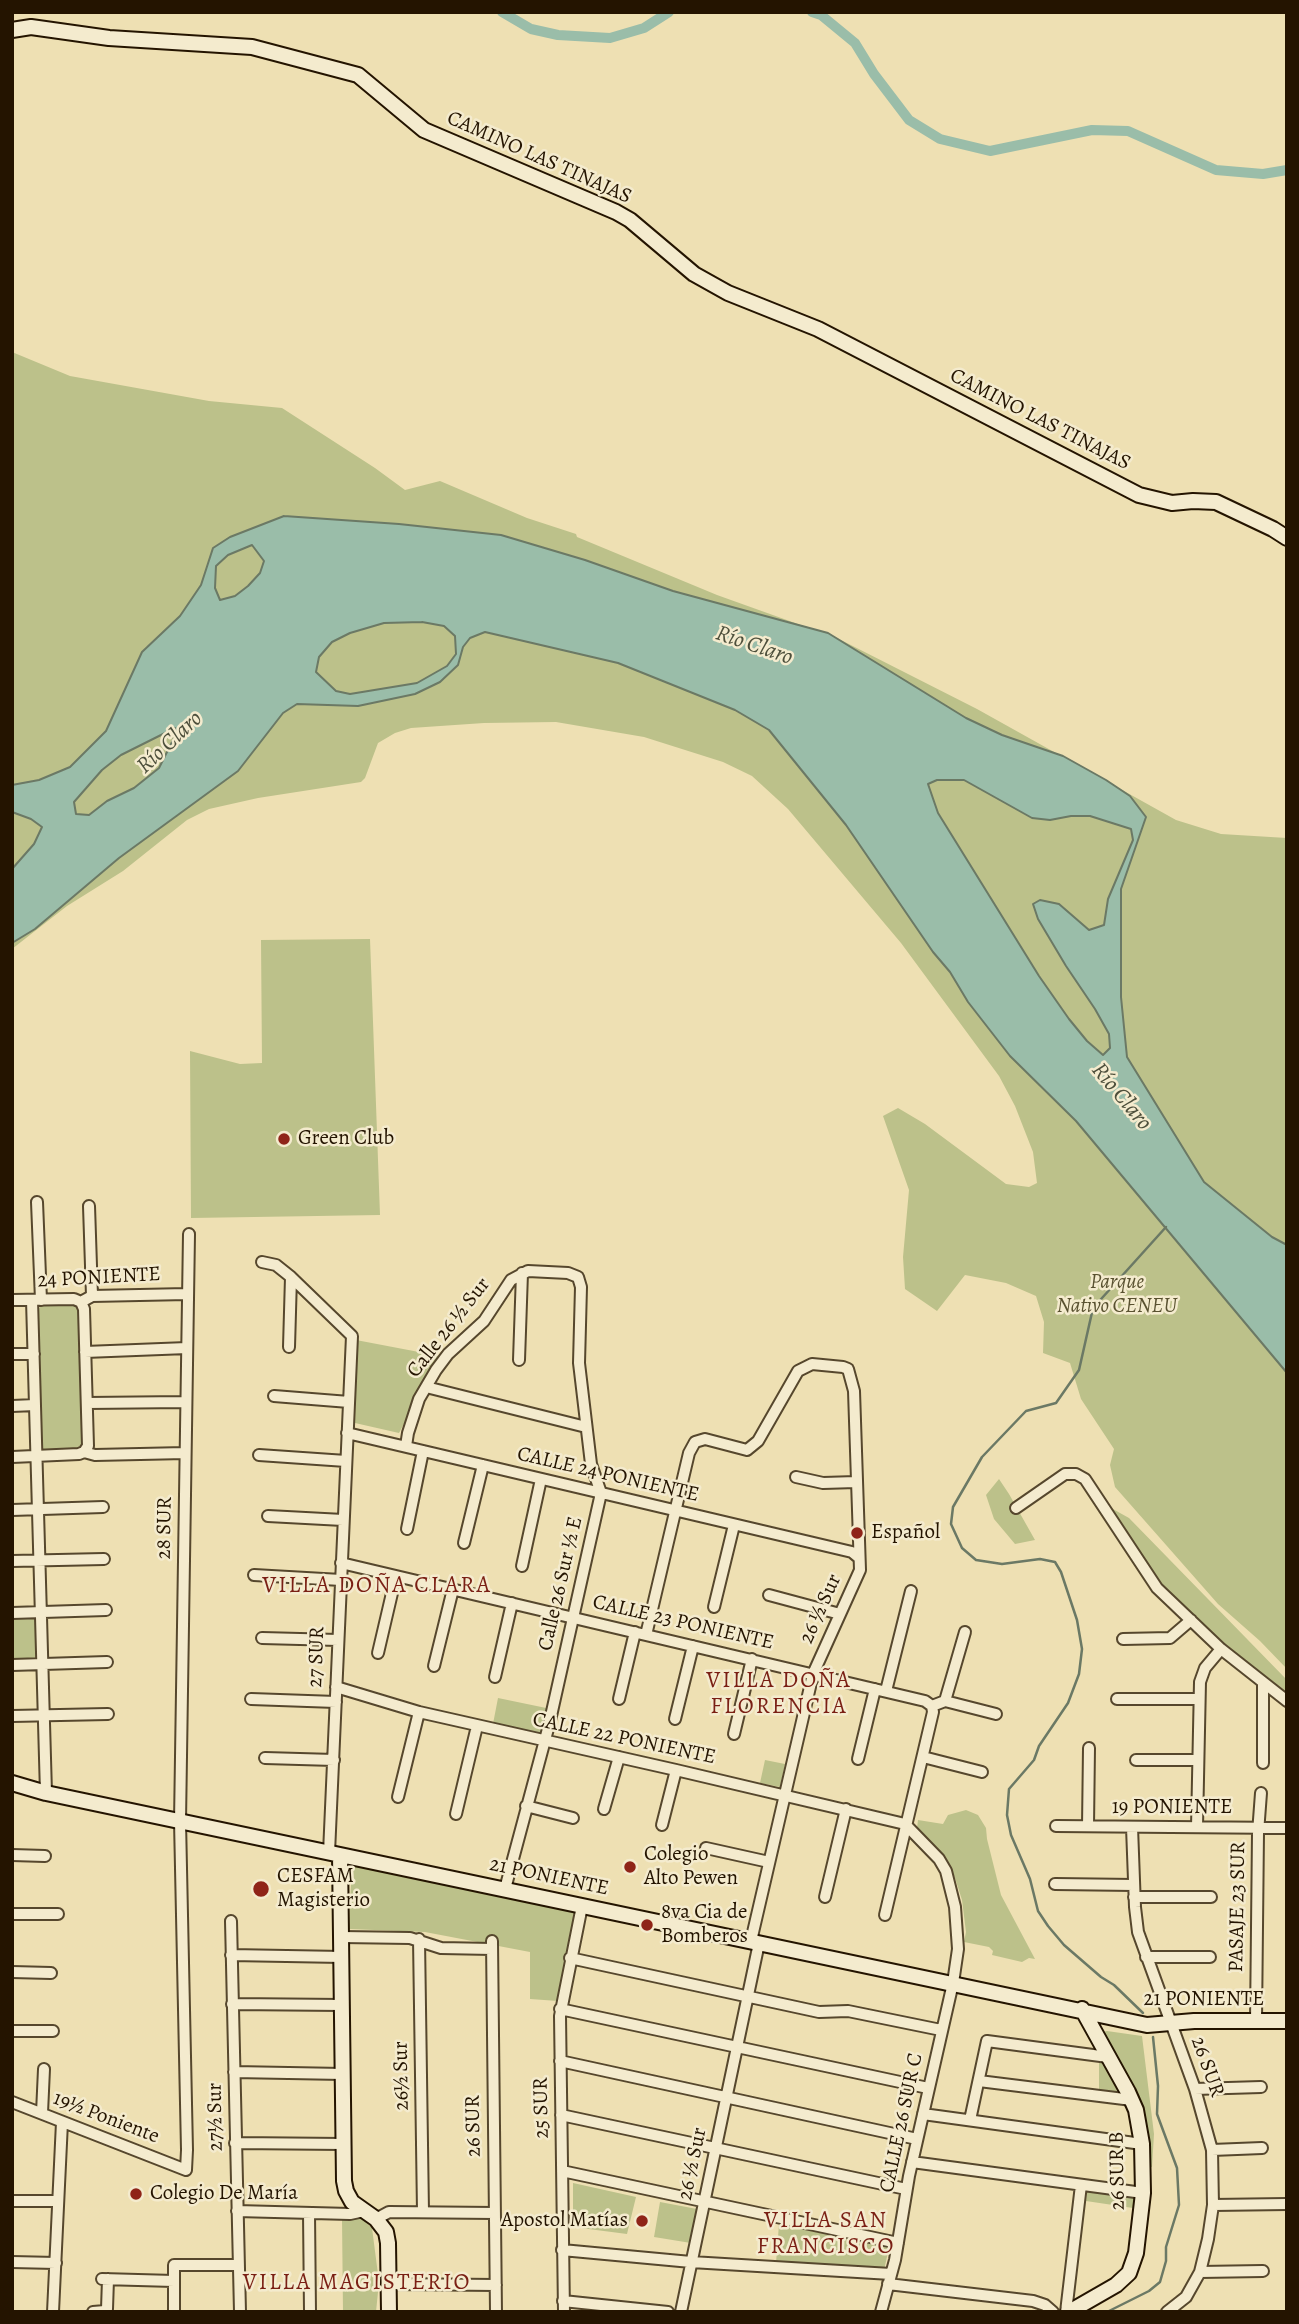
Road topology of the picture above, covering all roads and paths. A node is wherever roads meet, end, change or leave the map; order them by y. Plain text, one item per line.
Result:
1 (12, 30) edge
2 (1287, 538) edge
3 (37, 1202) dead end
4 (89, 1206) dead end
5 (189, 1234) dead end
6 (262, 1262) dead end
7 (519, 1274) junction
8 (291, 1277) junction
9 (187, 1294) junction
10 (87, 1299) junction
11 (12, 1300) edge
12 (36, 1300) junction
13 (289, 1347) dead end
14 (187, 1348) junction
15 (85, 1352) junction
16 (12, 1354) edge
17 (33, 1354) junction
18 (519, 1360) dead end
19 (426, 1387) junction
20 (274, 1395) dead end
21 (185, 1402) junction
22 (349, 1402) junction
23 (87, 1403) junction
24 (35, 1405) junction
25 (12, 1406) edge
26 (586, 1427) junction
27 (348, 1433) junction
28 (406, 1446) junction
29 (424, 1451) junction
30 (84, 1452) junction
31 (185, 1453) junction
32 (259, 1455) dead end
33 (36, 1456) junction
34 (12, 1457) edge
35 (346, 1461) junction
36 (483, 1465) junction
37 (796, 1477) dead end
38 (541, 1479) junction
39 (856, 1482) junction
40 (601, 1493) junction
41 (103, 1507) dead end
42 (1016, 1508) dead end
43 (38, 1509) junction
44 (12, 1510) edge
45 (677, 1511) junction
46 (268, 1516) dead end
47 (343, 1520) junction
48 (734, 1525) junction
49 (407, 1529) dead end
50 (464, 1544) dead end
51 (858, 1557) junction
52 (104, 1559) dead end
53 (12, 1561) edge
54 (39, 1561) junction
55 (341, 1563) junction
56 (523, 1566) dead end
57 (254, 1575) dead end
58 (396, 1576) junction
59 (341, 1580) junction
60 (453, 1589) junction
61 (911, 1591) dead end
62 (769, 1595) dead end
63 (512, 1603) junction
64 (714, 1607) dead end
65 (106, 1609) dead end
66 (41, 1612) junction
67 (12, 1613) edge
68 (840, 1614) junction
69 (573, 1617) junction
70 (1191, 1620) junction
71 (965, 1632) dead end
72 (641, 1633) junction
73 (262, 1638) dead end
74 (1123, 1639) dead end
75 (338, 1640) junction
76 (693, 1646) junction
77 (1221, 1649) junction
78 (378, 1653) dead end
79 (752, 1660) junction
80 (107, 1662) dead end
81 (42, 1664) junction
82 (12, 1665) edge
83 (434, 1666) dead end
84 (813, 1674) junction
85 (495, 1677) dead end
86 (1263, 1682) junction
87 (336, 1687) junction
88 (880, 1690) junction
89 (251, 1699) dead end
90 (619, 1699) dead end
91 (1117, 1699) dead end
92 (1199, 1699) junction
93 (946, 1701) junction
94 (336, 1702) junction
95 (1287, 1702) edge
96 (932, 1706) junction
97 (419, 1713) junction
98 (108, 1714) dead end
99 (996, 1714) dead end
100 (12, 1716) edge
101 (44, 1716) junction
102 (675, 1719) dead end
103 (477, 1726) junction
104 (734, 1734) dead end
105 (545, 1740) junction
106 (1089, 1748) dead end
107 (619, 1757) junction
108 (923, 1757) junction
109 (265, 1758) dead end
110 (858, 1759) dead end
111 (1198, 1759) junction
112 (334, 1760) junction
113 (1136, 1760) dead end
114 (1263, 1763) dead end
115 (676, 1770) junction
116 (982, 1772) dead end
117 (12, 1783) edge
118 (46, 1793) junction
119 (1261, 1793) dead end
120 (785, 1795) junction
121 (398, 1797) dead end
122 (526, 1806) junction
123 (604, 1809) dead end
124 (846, 1810) junction
125 (456, 1814) dead end
126 (573, 1818) dead end
127 (180, 1821) junction
128 (905, 1824) junction
129 (662, 1825) dead end
130 (1056, 1826) dead end
131 (1088, 1826) junction
132 (1132, 1826) junction
133 (1196, 1827) junction
134 (1260, 1828) junction
135 (1287, 1828) edge
136 (706, 1848) dead end
137 (334, 1854) junction
138 (12, 1855) edge
139 (46, 1856) dead end
140 (769, 1862) junction
141 (1055, 1884) dead end
142 (1134, 1885) junction
143 (505, 1889) junction
144 (825, 1897) dead end
145 (1134, 1897) junction
146 (1211, 1897) dead end
147 (582, 1906) junction
148 (12, 1914) edge
149 (58, 1914) dead end
150 (886, 1915) dead end
151 (231, 1921) dead end
152 (342, 1937) junction
153 (419, 1939) junction
154 (755, 1942) junction
155 (231, 1955) junction
156 (1146, 1956) junction
157 (342, 1957) junction
158 (1210, 1957) dead end
159 (570, 1958) junction
160 (12, 1972) edge
161 (51, 1973) dead end
162 (953, 1983) junction
163 (748, 1996) junction
164 (232, 2004) junction
165 (342, 2004) junction
166 (560, 2009) junction
167 (1082, 2009) junction
168 (1256, 2021) junction
169 (1287, 2021) edge
170 (1171, 2022) junction
171 (941, 2030) junction
172 (12, 2031) edge
173 (53, 2031) dead end
174 (738, 2047) junction
175 (1108, 2057) junction
176 (560, 2061) junction
177 (44, 2069) dead end
178 (234, 2072) junction
179 (343, 2074) junction
180 (979, 2081) junction
181 (1261, 2087) dead end
182 (928, 2088) junction
183 (1195, 2089) junction
184 (727, 2098) junction
185 (1132, 2100) junction
186 (12, 2102) edge
187 (41, 2113) junction
188 (923, 2114) junction
189 (561, 2115) junction
190 (970, 2120) junction
191 (62, 2122) junction
192 (917, 2138) junction
193 (235, 2143) junction
194 (344, 2144) junction
195 (1142, 2144) junction
196 (716, 2148) junction
197 (1262, 2148) dead end
198 (1212, 2150) junction
199 (912, 2162) junction
200 (186, 2170) joint
201 (562, 2171) junction
202 (1081, 2185) junction
203 (906, 2189) junction
204 (1143, 2193) junction
205 (12, 2202) edge
206 (58, 2202) junction
207 (704, 2202) junction
208 (1287, 2204) edge
209 (1213, 2205) junction
210 (237, 2211) junction
211 (423, 2212) junction
212 (309, 2213) junction
213 (495, 2213) junction
214 (370, 2215) junction
215 (898, 2242) junction
216 (562, 2250) junction
217 (12, 2262) edge
218 (691, 2262) junction
219 (56, 2263) junction
220 (238, 2265) junction
221 (1263, 2271) dead end
222 (1200, 2272) junction
223 (890, 2279) junction
224 (174, 2281) junction
225 (388, 2284) junction
226 (495, 2285) junction
227 (563, 2306) edge
228 (52, 2312) edge
229 (93, 2312) edge
230 (174, 2312) edge
231 (240, 2312) edge
232 (310, 2312) edge
233 (389, 2312) edge
234 (496, 2312) edge
235 (668, 2312) edge
236 (681, 2312) edge
237 (881, 2312) edge
238 (1053, 2312) edge
239 (1068, 2312) edge
240 (1167, 2312) edge

1 - 2 street, CAMINO LAS TINAJAS
3 - 12 street
4 - 10 street
5 - 9 street, 28 SUR
6 - 8 street
7 - 18 street
7 - 19 street, Calle 26 ½ Sur
7 - 26 street, Calle 26 Sur ½ E
8 - 13 street
8 - 22 street, 27 SUR
9 - 10 street, 24 PONIENTE
9 - 14 street, 28 SUR
10 - 12 street, 24 PONIENTE
10 - 15 street
11 - 12 street, 24 PONIENTE
12 - 17 street
14 - 15 street
14 - 21 street, 28 SUR
15 - 23 street
16 - 17 street
17 - 24 street
19 - 26 street
19 - 28 street, Calle 26 ½ Sur
20 - 22 street
21 - 23 street
21 - 31 street, 28 SUR
22 - 27 street, 27 SUR
23 - 30 street
24 - 25 street
24 - 33 street
26 - 40 street, Calle 26 Sur ½ E
27 - 28 street, CALLE 24 PONIENTE
27 - 35 street, 27 SUR
28 - 29 street, CALLE 24 PONIENTE
29 - 36 street, CALLE 24 PONIENTE
29 - 49 street
30 - 31 street
30 - 33 street
31 - 127 street, 28 SUR
32 - 35 street
33 - 34 street
33 - 43 street
35 - 47 street, 27 SUR
36 - 38 street, CALLE 24 PONIENTE
36 - 50 street
37 - 39 street
38 - 40 street, CALLE 24 PONIENTE
38 - 56 street
39 - 45 street, 26 ½ Sur
39 - 51 street, 26 ½ Sur
40 - 45 street, CALLE 24 PONIENTE
40 - 69 street, Calle 26 Sur ½ E
41 - 43 street
42 - 70 street
43 - 44 street
43 - 54 street
45 - 48 street, CALLE 24 PONIENTE
45 - 72 street
46 - 47 street
47 - 55 street, 27 SUR
48 - 51 street, CALLE 24 PONIENTE
48 - 64 street
51 - 68 street, 26 ½ Sur
52 - 54 street
53 - 54 street
54 - 66 street
55 - 58 street, CALLE 23 PONIENTE
55 - 59 street, 27 SUR
57 - 59 street
58 - 60 street, CALLE 23 PONIENTE
58 - 78 street
59 - 75 street, 27 SUR
60 - 63 street, CALLE 23 PONIENTE
60 - 83 street
61 - 88 street
62 - 68 street
63 - 69 street, CALLE 23 PONIENTE
63 - 85 street
65 - 66 street
66 - 67 street
66 - 81 street
68 - 84 street, 26 ½ Sur
69 - 72 street, CALLE 23 PONIENTE
69 - 105 street, Calle 26 Sur ½ E
70 - 74 street
70 - 77 street
71 - 93 street
72 - 76 street, CALLE 23 PONIENTE
72 - 90 street
73 - 75 street
75 - 87 street, 27 SUR
76 - 79 street, CALLE 23 PONIENTE
76 - 102 street
77 - 86 street
77 - 92 street
79 - 84 street, CALLE 23 PONIENTE
79 - 104 street
80 - 81 street
81 - 82 street
81 - 101 street
84 - 88 street, CALLE 23 PONIENTE
84 - 120 street, 26 ½ Sur
86 - 95 street
86 - 114 street
87 - 94 street, 27 SUR
87 - 97 street, CALLE 22 PONIENTE
88 - 96 street, CALLE 23 PONIENTE
88 - 110 street
89 - 94 street
91 - 92 street
92 - 111 street
93 - 96 street
93 - 99 street
94 - 112 street, 27 SUR
96 - 108 street
97 - 103 street, CALLE 22 PONIENTE
97 - 121 street
98 - 101 street
100 - 101 street
101 - 118 street
103 - 105 street, CALLE 22 PONIENTE
103 - 125 street
105 - 107 street, CALLE 22 PONIENTE
105 - 122 street, Calle 26 Sur ½ E
106 - 131 street
107 - 115 street, CALLE 22 PONIENTE
107 - 123 street
108 - 116 street
108 - 128 street
109 - 112 street
111 - 113 street
111 - 133 street
112 - 137 street, 27 SUR
115 - 120 street, CALLE 22 PONIENTE
115 - 129 street
117 - 118 street, 21 PONIENTE
118 - 127 street, 21 PONIENTE
119 - 134 street, PASAJE 23 SUR
120 - 124 street, CALLE 22 PONIENTE
120 - 140 street, 26 ½ Sur
122 - 126 street
122 - 143 street, Calle 26 Sur ½ E
124 - 128 street, CALLE 22 PONIENTE
124 - 144 street
127 - 137 street, 21 PONIENTE
127 - 200 street, 28 SUR
128 - 150 street
128 - 162 street, CALLE 26 SUR C
130 - 131 street, 19 PONIENTE
131 - 132 street, 19 PONIENTE
132 - 133 street, 19 PONIENTE
132 - 142 street, 26 SUR
133 - 134 street, 19 PONIENTE
134 - 135 street, 19 PONIENTE
134 - 168 street, PASAJE 23 SUR
136 - 140 street
137 - 143 street, 21 PONIENTE
137 - 152 street, 27 SUR
138 - 139 street
140 - 154 street, 26 ½ Sur
141 - 142 street
142 - 145 street, 26 SUR
143 - 147 street, 21 PONIENTE
145 - 146 street
145 - 156 street, 26 SUR
147 - 154 street, 21 PONIENTE
147 - 159 street, 25 SUR
148 - 149 street
151 - 155 street, 27½ Sur
152 - 153 street
152 - 157 street, 27 SUR
153 - 211 street, 26½ Sur
153 - 213 street, 26 SUR
154 - 162 street, 21 PONIENTE
154 - 163 street, 26 ½ Sur
155 - 157 street
155 - 164 street, 27½ Sur
156 - 158 street
156 - 170 street, 26 SUR
157 - 165 street, 27 SUR
159 - 163 street
159 - 166 street, 25 SUR
160 - 161 street
162 - 167 street, 21 PONIENTE
162 - 171 street, CALLE 26 SUR C
163 - 171 street
163 - 174 street, 26 ½ Sur
164 - 165 street
164 - 178 street, 27½ Sur
165 - 179 street, 27 SUR
166 - 174 street
166 - 176 street, 25 SUR
167 - 170 street, 21 PONIENTE
167 - 175 street, 26 SUR B
168 - 169 street, 21 PONIENTE
168 - 170 street, 21 PONIENTE
170 - 183 street, 26 SUR
171 - 182 street, CALLE 26 SUR C
172 - 173 street
174 - 182 street
174 - 184 street, 26 ½ Sur
175 - 180 street
175 - 185 street, 26 SUR B
176 - 184 street
176 - 189 street, 25 SUR
177 - 187 street
178 - 179 street
178 - 193 street, 27½ Sur
179 - 194 street, 27 SUR
180 - 185 street
180 - 190 street
181 - 183 street
182 - 188 street, CALLE 26 SUR C
183 - 198 street, 26 SUR
184 - 192 street
184 - 196 street, 26 ½ Sur
185 - 195 street, 26 SUR B
186 - 187 street, 19½ Poniente
187 - 191 street, 19½ Poniente
188 - 190 street
188 - 192 street, CALLE 26 SUR C
189 - 196 street
189 - 201 street, 25 SUR
190 - 195 street
191 - 200 street, 19½ Poniente
191 - 206 street
192 - 199 street, CALLE 26 SUR C
193 - 194 street
193 - 210 street, 27½ Sur
194 - 214 street, 27 SUR
195 - 204 street, 26 SUR B
196 - 203 street
196 - 207 street, 26 ½ Sur
197 - 198 street
198 - 209 street, 26 SUR
199 - 202 street
199 - 203 street, CALLE 26 SUR C
201 - 207 street
201 - 216 street, 25 SUR
202 - 204 street
202 - 239 street
203 - 215 street, CALLE 26 SUR C
204 - 239 street, 26 SUR B
205 - 206 street
206 - 219 street
207 - 215 street
207 - 218 street, 26 ½ Sur
208 - 209 street
209 - 222 street, 26 SUR
210 - 212 street
210 - 220 street, 27½ Sur
211 - 213 street
211 - 214 street
212 - 214 street
212 - 232 street
213 - 226 street, 26 SUR
214 - 225 street, 27 SUR
215 - 223 street, CALLE 26 SUR C
216 - 218 street
216 - 227 street, 25 SUR
217 - 219 street
218 - 223 street
218 - 236 street, 26 ½ Sur
219 - 228 street
220 - 224 street
220 - 231 street, 27½ Sur
221 - 222 street
222 - 240 street, 26 SUR
223 - 237 street, CALLE 26 SUR C
223 - 238 street
224 - 229 street
224 - 230 street
225 - 226 street
225 - 233 street, 27 SUR
226 - 234 street, 26 SUR
227 - 235 street

